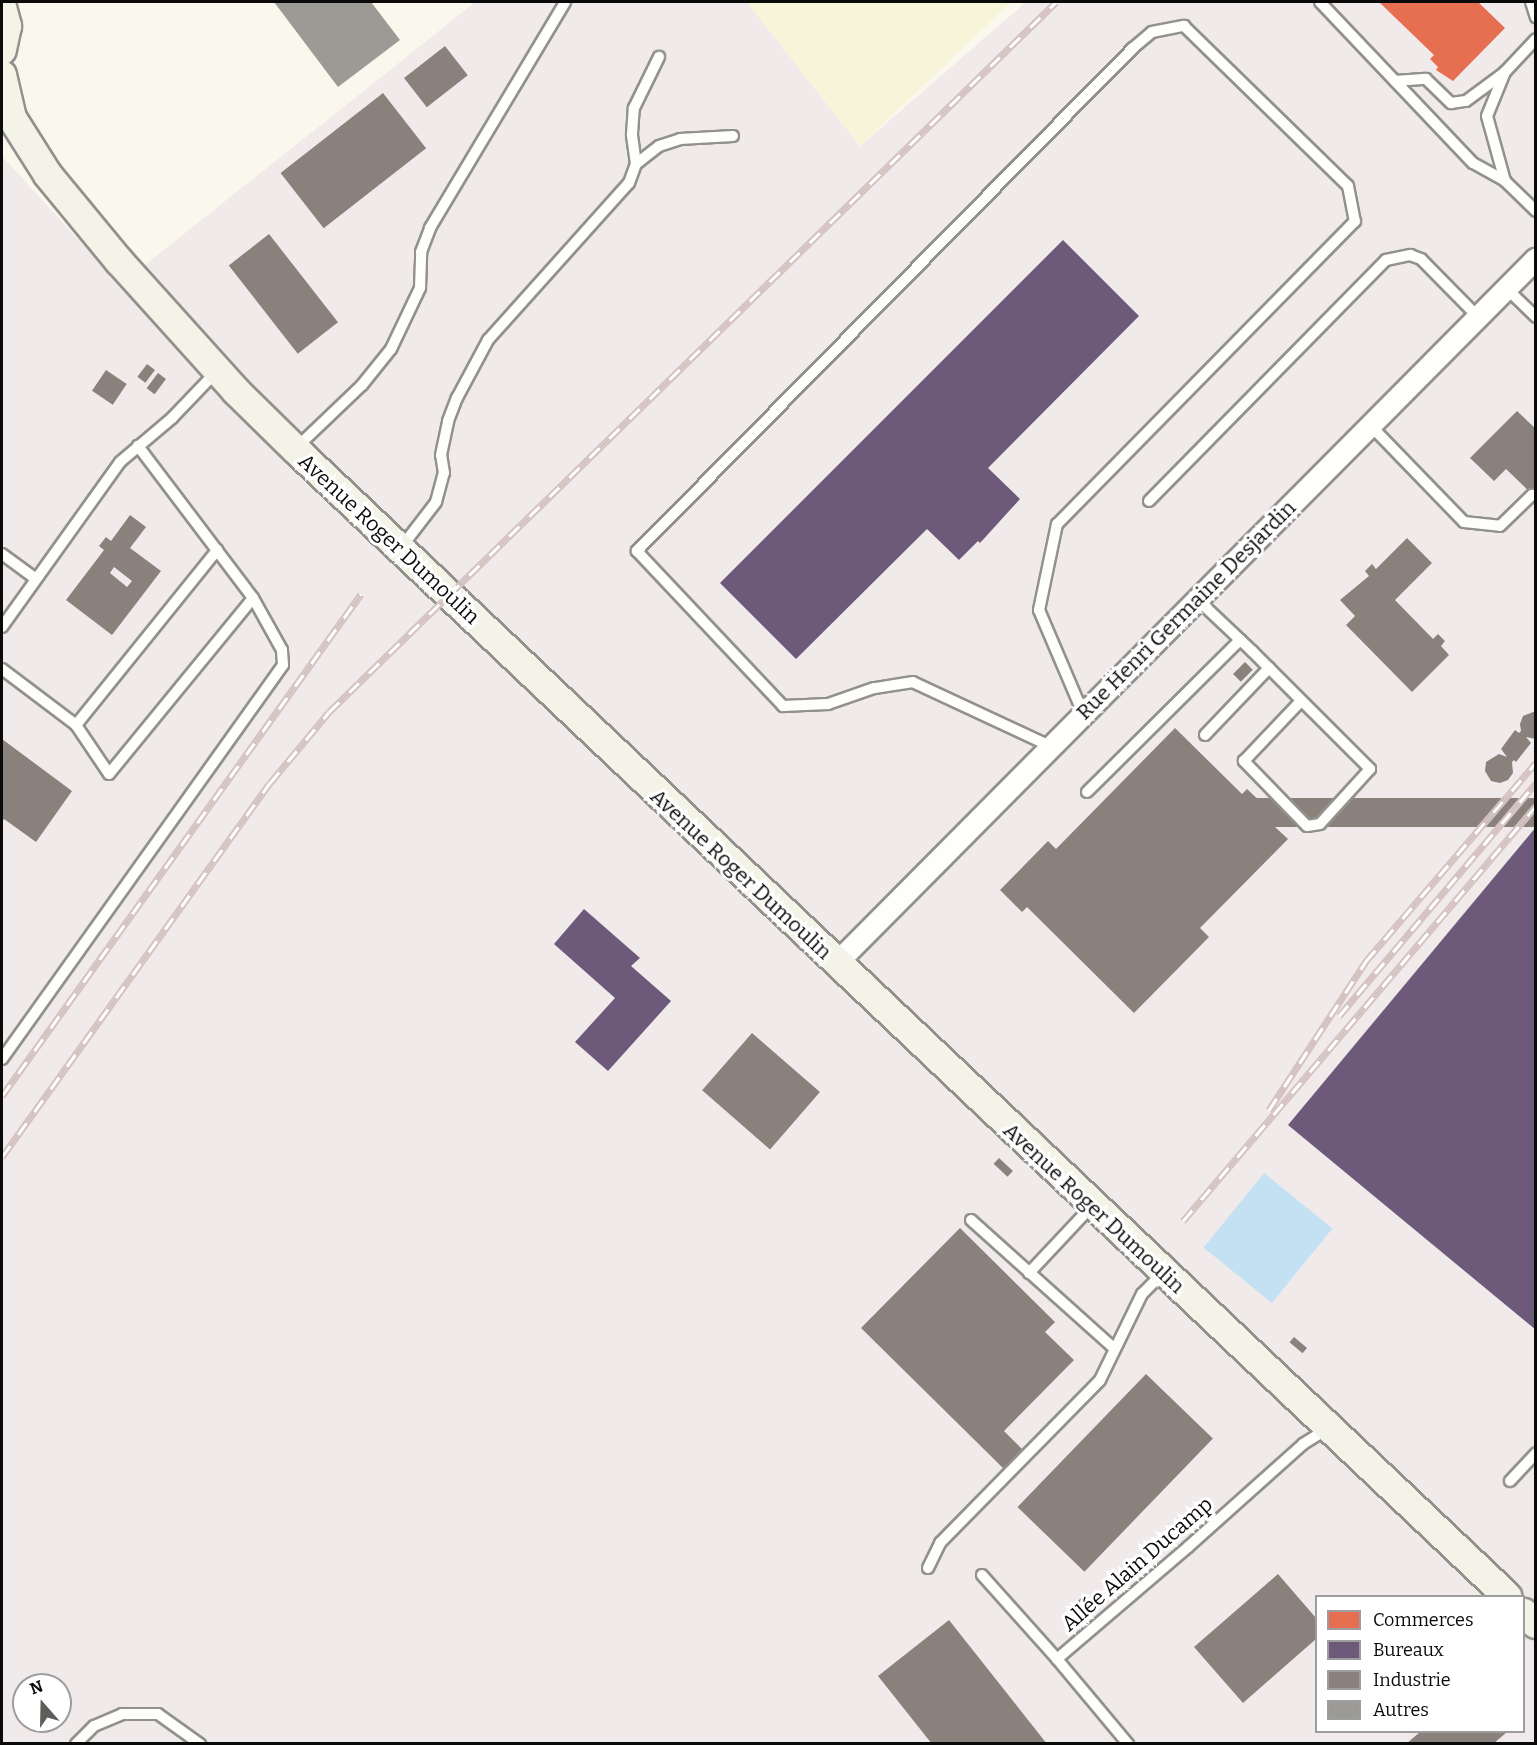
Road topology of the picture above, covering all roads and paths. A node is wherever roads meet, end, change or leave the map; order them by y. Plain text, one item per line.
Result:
1 (565, 2) edge
2 (1320, 2) edge
3 (1531, 2) edge
4 (2, 7) edge
5 (1536, 17) edge
6 (1536, 39) edge
7 (2, 50) edge
8 (659, 57) dead end
9 (1505, 72) junction
10 (2, 75) edge
11 (1395, 81) junction
12 (7, 113) edge
13 (733, 136) dead end
14 (636, 164) junction
15 (1505, 181) junction
16 (1536, 211) edge
17 (1536, 258) edge
18 (1506, 288) junction
19 (1477, 316) junction
20 (1536, 317) edge
21 (217, 370) junction
22 (1370, 424) junction
23 (138, 446) junction
24 (295, 449) junction
25 (1532, 495) dead end
26 (1149, 501) dead end
27 (400, 549) junction
28 (217, 550) junction
29 (2, 554) edge
30 (36, 579) junction
31 (253, 598) junction
32 (1197, 598) junction
33 (2, 627) edge
34 (1240, 640) junction
35 (1269, 668) junction
36 (2, 669) edge
37 (1301, 701) junction
38 (1083, 713) junction
39 (76, 725) junction
40 (1205, 735) dead end
41 (1050, 746) junction
42 (1087, 792) dead end
43 (836, 963) junction
44 (2, 1059) edge
45 (1092, 1206) junction
46 (971, 1220) dead end
47 (1029, 1273) junction
48 (1163, 1273) junction
49 (1115, 1349) junction
50 (1329, 1427) junction
51 (1536, 1452) edge
52 (1510, 1481) dead end
53 (928, 1568) dead end
54 (982, 1575) dead end
55 (1506, 1595) edge
56 (1525, 1613) edge
57 (1536, 1624) edge
58 (1057, 1659) junction
59 (76, 1743) edge
60 (200, 1743) edge
61 (1128, 1743) edge

1 - 24 lane
2 - 11 lane
3 - 5 lane
4 - 7 main road
6 - 9 lane
8 - 14 lane
9 - 11 lane
9 - 15 lane
10 - 12 main road, Avenue Roger Dumoulin
11 - 15 lane
12 - 21 main road, Avenue Roger Dumoulin
13 - 14 lane
14 - 27 lane
15 - 16 lane
17 - 18 street, Rue Henri Germaine Desjardin
18 - 19 street, Rue Henri Germaine Desjardin
18 - 20 lane
19 - 22 street, Rue Henri Germaine Desjardin
19 - 26 lane
21 - 23 lane
21 - 24 main road, Avenue Roger Dumoulin
22 - 25 lane
22 - 32 street, Rue Henri Germaine Desjardin
23 - 28 lane
23 - 30 lane
24 - 27 main road, Avenue Roger Dumoulin
27 - 43 main road, Avenue Roger Dumoulin
28 - 31 lane
28 - 39 lane
29 - 30 lane
30 - 33 lane
31 - 39 lane
31 - 44 lane
32 - 34 lane
32 - 38 street, Rue Henri Germaine Desjardin
34 - 35 lane
34 - 42 lane
35 - 37 lane
35 - 40 lane
36 - 39 lane
37 - 37 lane
38 - 41 street, Rue Henri Germaine Desjardin
38 - 41 lane
41 - 43 street, Rue Henri Germaine Desjardin
43 - 45 main road, Avenue Roger Dumoulin
45 - 47 lane
45 - 48 main road, Avenue Roger Dumoulin
46 - 47 lane
47 - 49 lane
48 - 49 lane
48 - 50 main road, Avenue Roger Dumoulin
49 - 53 lane
50 - 55 main road, Avenue Roger Dumoulin
50 - 58 lane, Allée Alain Ducamp
51 - 52 lane
54 - 58 lane, Allée Alain Ducamp
56 - 57 main road
58 - 61 lane
59 - 60 lane

